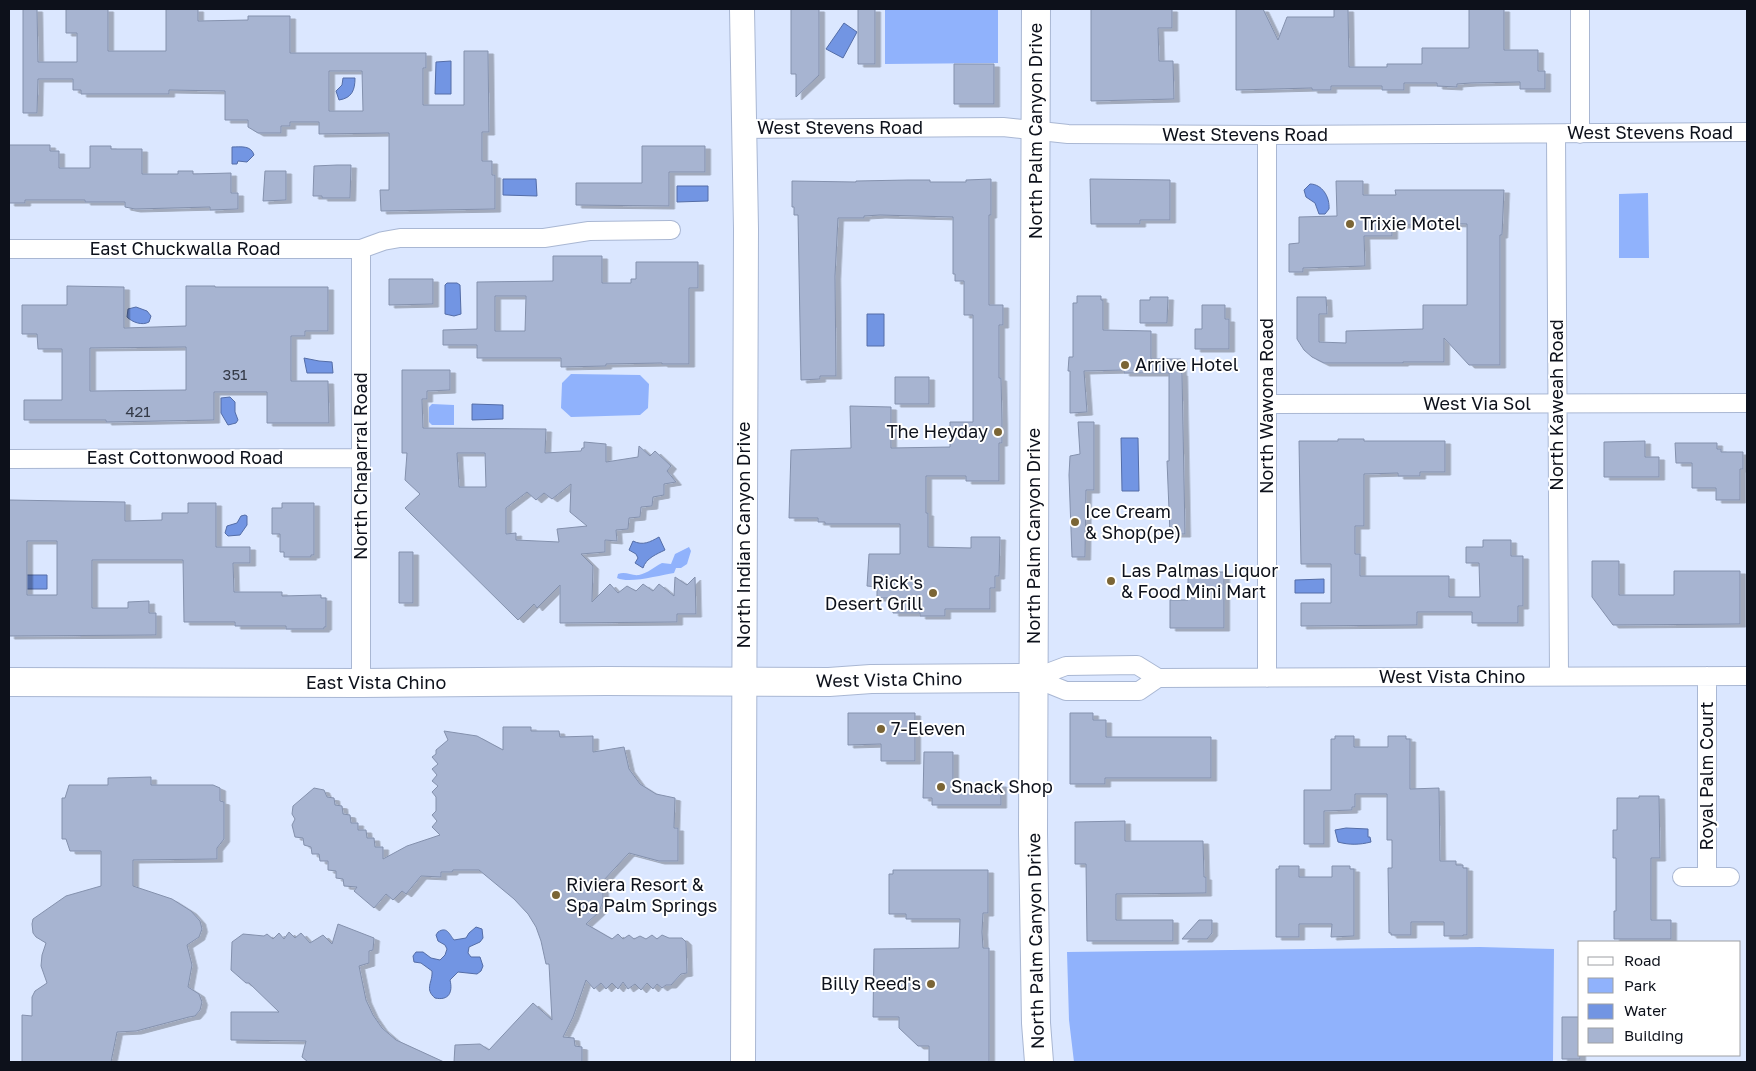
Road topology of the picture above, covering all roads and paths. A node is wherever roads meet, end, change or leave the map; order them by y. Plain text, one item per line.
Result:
1 (742, 9) edge
2 (1036, 9) edge
3 (1580, 9) edge
4 (743, 129) junction
5 (1036, 130) junction
6 (1747, 132) edge
7 (1556, 134) junction
8 (1580, 134) junction
9 (1268, 135) junction
10 (672, 230) dead end
11 (9, 249) edge
12 (361, 249) junction
13 (1747, 402) edge
14 (1267, 404) junction
15 (1557, 404) junction
16 (361, 458) junction
17 (9, 459) edge
18 (1559, 676) junction
19 (1707, 676) junction
20 (1747, 676) edge
21 (1034, 678) junction
22 (1158, 678) junction
23 (1267, 678) junction
24 (9, 682) edge
25 (744, 682) junction
26 (361, 683) junction
27 (1682, 877) dead end
28 (1707, 877) junction
29 (1730, 877) dead end
30 (743, 1062) edge
31 (1039, 1062) edge

1 - 4 main road, North Indian Canyon Drive
2 - 5 main road, North Palm Canyon Drive
3 - 8 street
4 - 5 street, West Stevens Road
4 - 25 main road, North Indian Canyon Drive
5 - 9 street, West Stevens Road
5 - 21 main road, North Palm Canyon Drive
6 - 8 street, West Stevens Road
7 - 8 street, West Stevens Road
7 - 9 street, West Stevens Road
7 - 15 street, North Kaweah Road
9 - 14 street, North Wawona Road
10 - 12 street, East Chuckwalla Road
11 - 12 street, East Chuckwalla Road
12 - 16 street, North Chaparral Road
13 - 15 street, West Via Sol
14 - 15 street, West Via Sol
14 - 23 street, North Wawona Road
15 - 18 street, North Kaweah Road
16 - 17 street, East Cottonwood Road
16 - 26 street, North Chaparral Road
18 - 19 street, West Vista Chino
18 - 23 street, West Vista Chino
19 - 20 street, West Vista Chino
19 - 28 street, Royal Palm Court
21 - 22 street, West Vista Chino
21 - 22 street, West Vista Chino
21 - 25 main road, West Vista Chino
21 - 31 main road, North Palm Canyon Drive
22 - 23 street, West Vista Chino
24 - 26 main road, East Vista Chino
25 - 26 main road, East Vista Chino
25 - 30 main road, North Indian Canyon Drive
27 - 28 street
28 - 29 street

